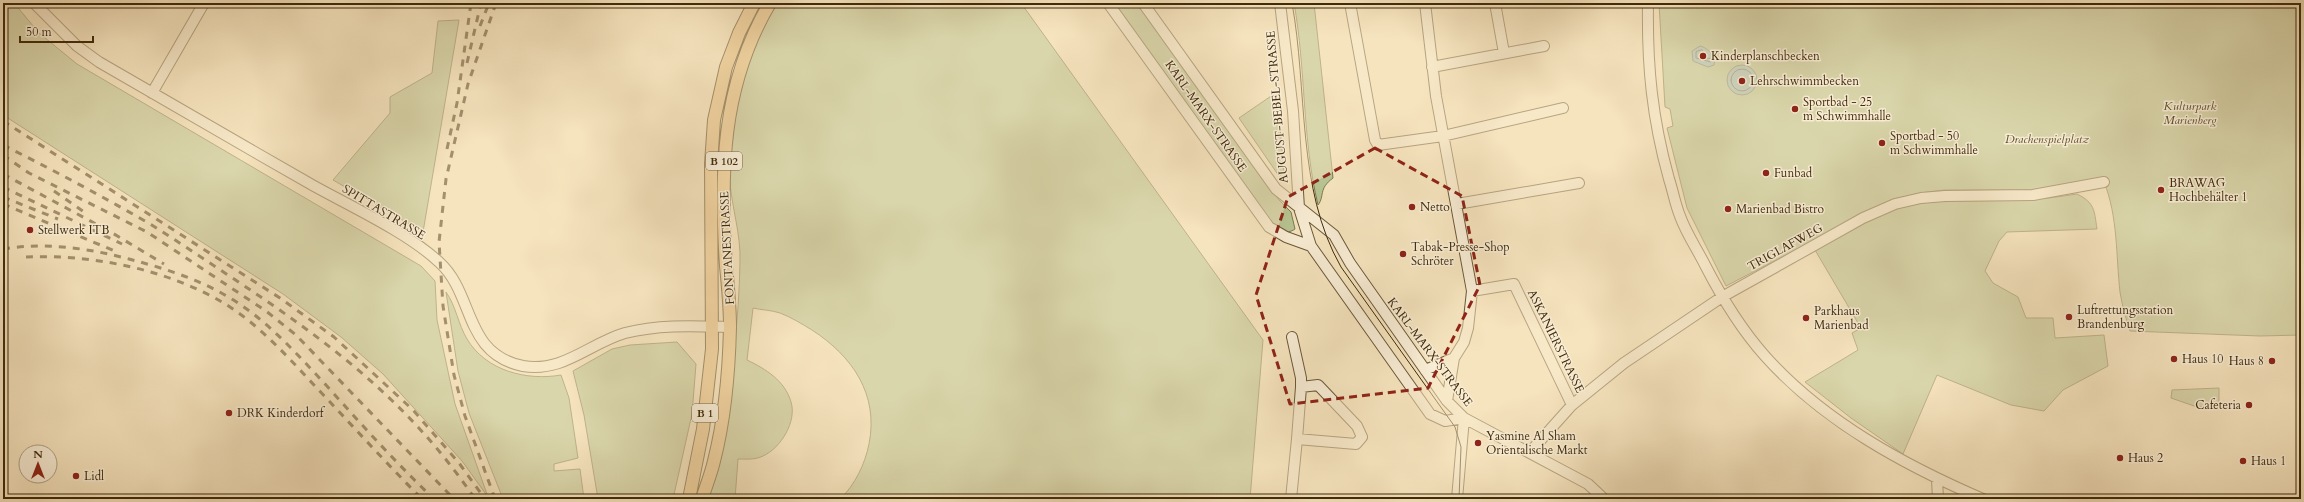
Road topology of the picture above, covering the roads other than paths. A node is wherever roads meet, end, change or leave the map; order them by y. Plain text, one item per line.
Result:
1 (34, 3) edge
2 (204, 3) edge
3 (754, 3) edge
4 (770, 3) edge
5 (1108, 3) edge
6 (1143, 3) edge
7 (1280, 3) edge
8 (1350, 3) edge
9 (1425, 3) edge
10 (1495, 3) edge
11 (1648, 3) edge
12 (1544, 46) dead end
13 (1504, 53) junction
14 (1432, 67) junction
15 (152, 93) junction
16 (1563, 108) dead end
17 (1443, 136) junction
18 (2104, 182) dead end
19 (1579, 183) dead end
20 (1457, 204) junction
21 (1299, 208) junction
22 (1311, 246) junction
23 (1472, 291) junction
24 (1722, 297) junction
25 (712, 326) junction
26 (730, 327) junction
27 (1292, 337) dead end
28 (1454, 358) junction
29 (1425, 370) junction
30 (1301, 387) junction
31 (1447, 401) junction
32 (1572, 405) junction
33 (1464, 418) junction
34 (1297, 439) junction
35 (1530, 452) junction
36 (1937, 479) junction
37 (689, 499) edge
38 (702, 499) edge
39 (1291, 499) edge
40 (1457, 499) edge
41 (1604, 499) edge
42 (1938, 499) edge
43 (1983, 499) edge

1 - 15 street, SPITTASTRASSE
2 - 15 street
3 - 25 main road, FONTANESTRASSE / B 102
4 - 26 main road, FONTANESTRASSE / B 102
5 - 22 street, KARL-MARX-STRASSE
6 - 21 street, KARL-MARX-STRASSE
7 - 21 street, AUGUST-BEBEL-STRASSE
8 - 17 street
9 - 14 street
10 - 13 street
11 - 24 street
12 - 13 street
13 - 14 street
14 - 17 street
15 - 25 street, SPITTASTRASSE
16 - 17 street
17 - 20 street
18 - 24 street, TRIGLAFWEG
19 - 20 street
20 - 23 street
21 - 22 street, KARL-MARX-STRASSE
21 - 29 street, KARL-MARX-STRASSE
22 - 33 street, KARL-MARX-STRASSE
23 - 28 street
23 - 32 street, ASKANIERSTRASSE
24 - 32 street, TRIGLAFWEG
24 - 36 street
25 - 26 street, SPITTASTRASSE
25 - 37 main road, FONTANESTRASSE / B 1
26 - 38 main road, FONTANESTRASSE / B 102
27 - 30 street
28 - 29 street
28 - 31 street
29 - 31 street, KARL-MARX-STRASSE
30 - 34 street
30 - 34 street
31 - 33 street, KARL-MARX-STRASSE
32 - 35 street, TRIGLAFWEG
33 - 35 street
33 - 40 street
34 - 39 street
35 - 41 street
36 - 42 street
36 - 43 street

